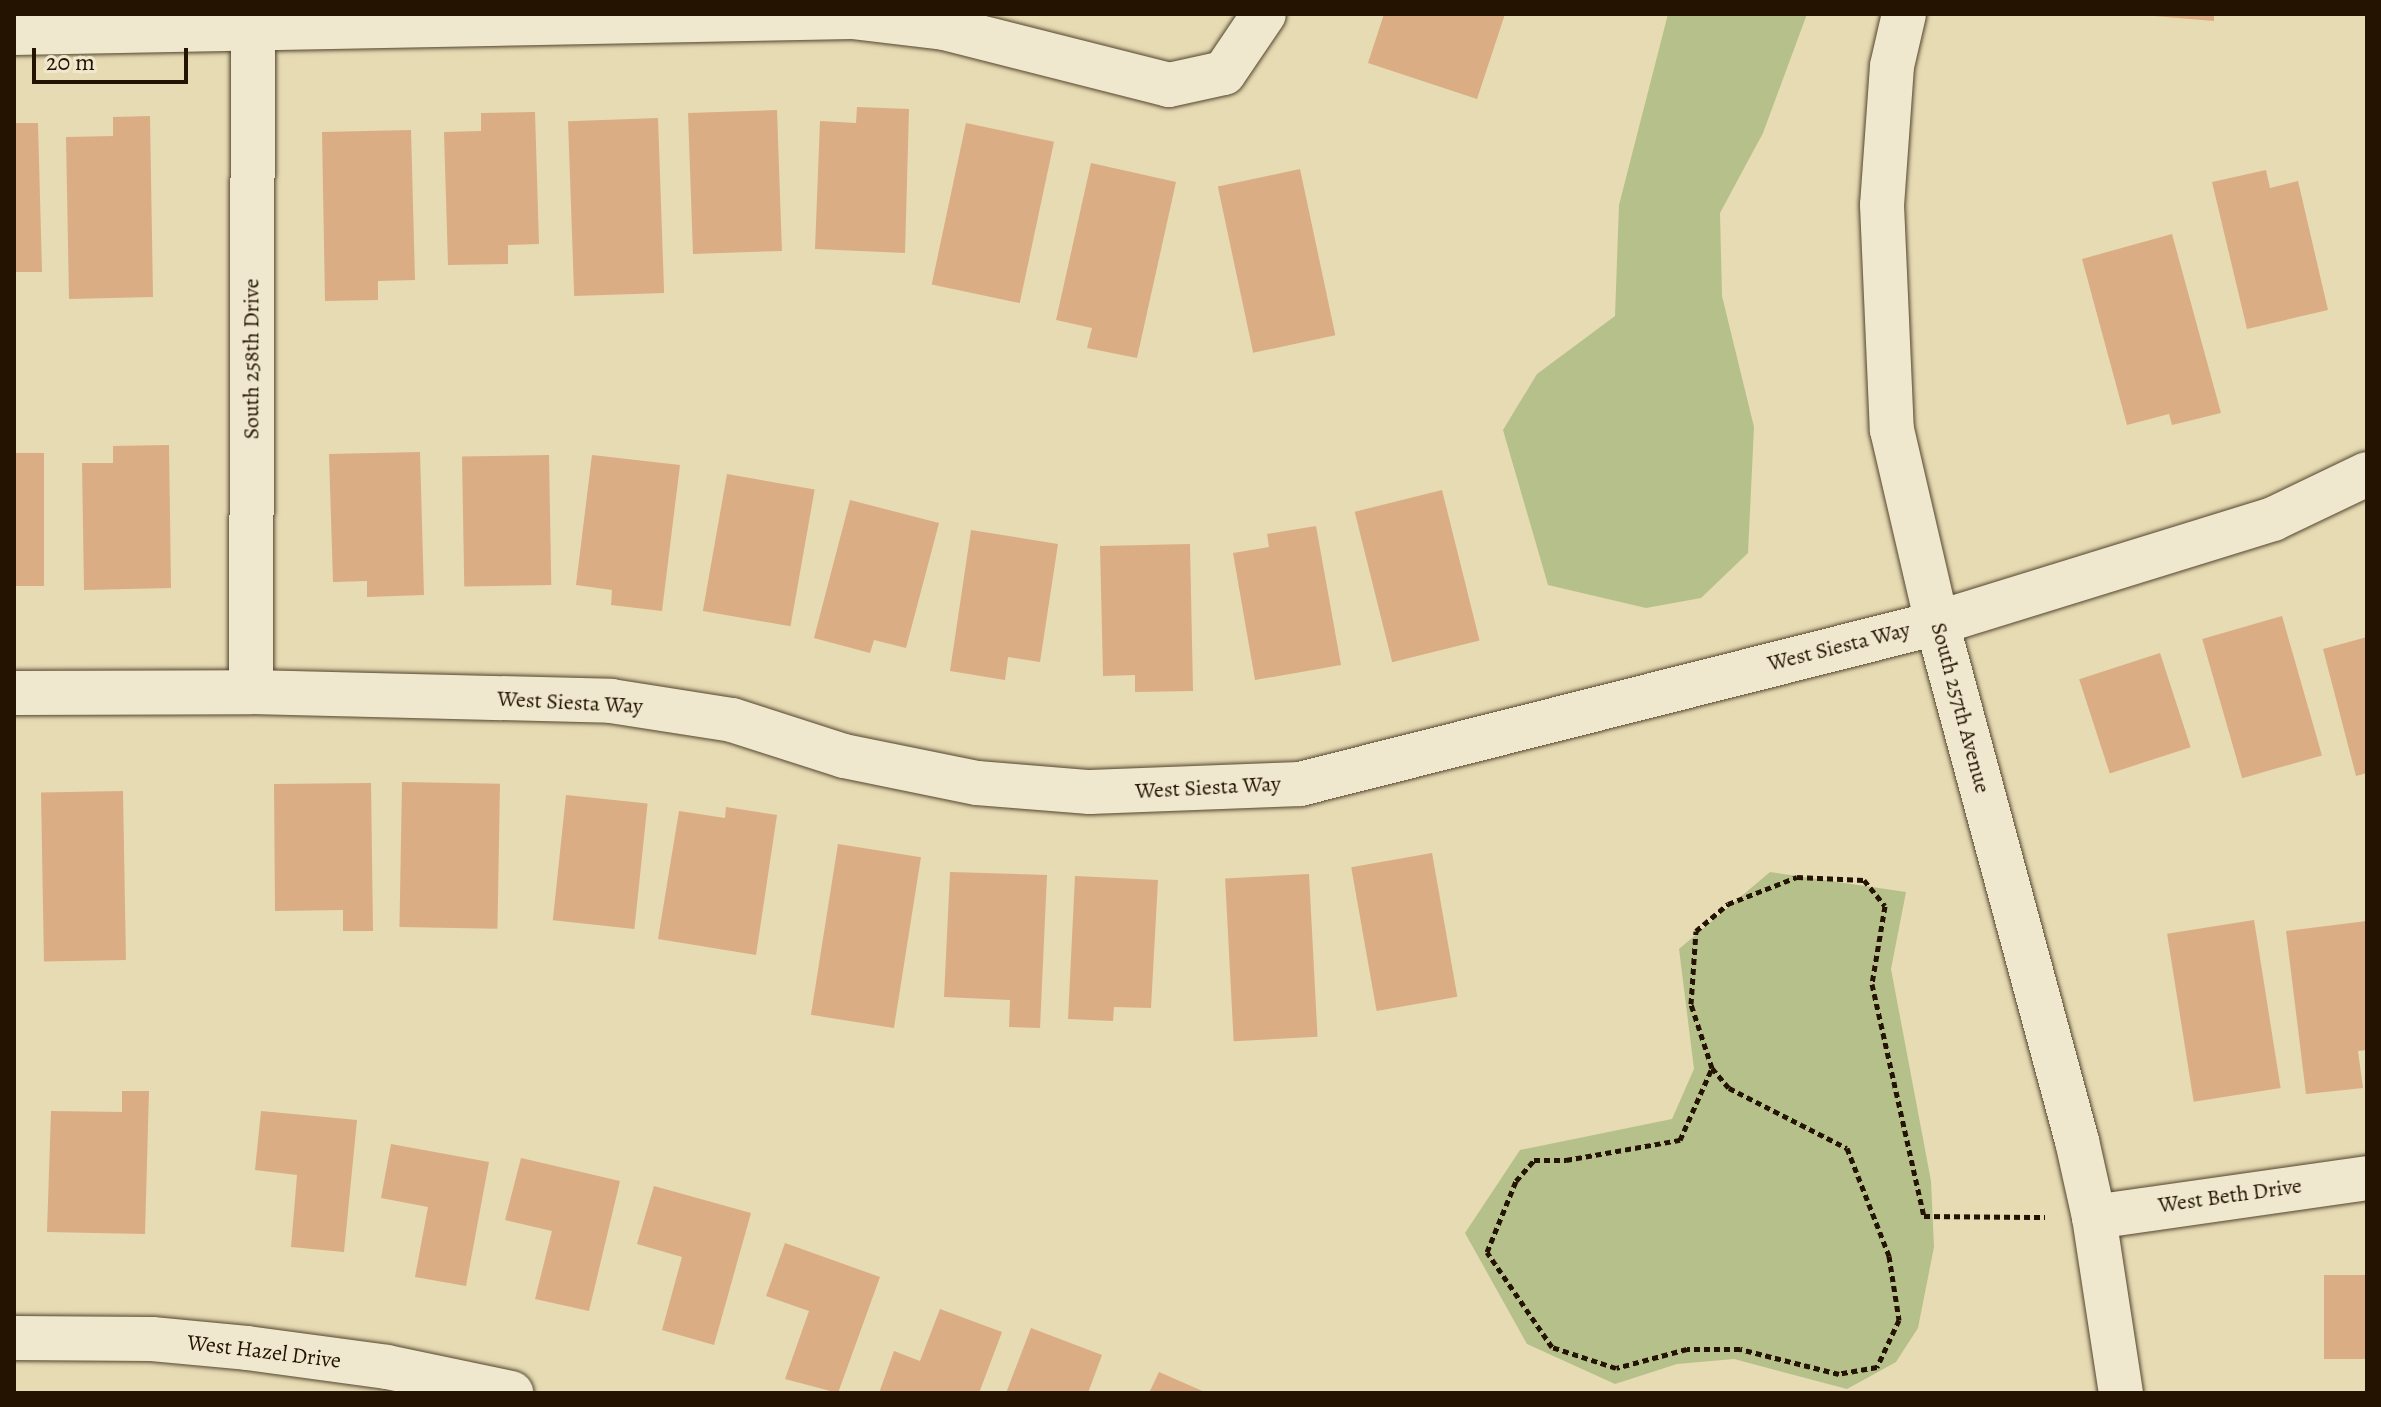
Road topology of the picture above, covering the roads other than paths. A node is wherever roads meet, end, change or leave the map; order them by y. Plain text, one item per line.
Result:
1 (1264, 14) edge
2 (1904, 14) edge
3 (253, 27) junction
4 (14, 33) edge
5 (2367, 474) edge
6 (1937, 623) junction
7 (251, 692) junction
8 (14, 693) edge
9 (2367, 1178) edge
10 (2094, 1217) junction
11 (14, 1338) edge
12 (511, 1393) edge
13 (2121, 1393) edge

1 - 3 street
2 - 6 street, South 257th Avenue
3 - 4 street
3 - 7 street, South 258th Drive
5 - 6 street, West Siesta Way
6 - 7 street, West Siesta Way
6 - 10 street, South 257th Avenue
7 - 8 street, West Siesta Way
9 - 10 street, West Beth Drive
10 - 13 street, South 257th Avenue
11 - 12 street, West Hazel Drive

